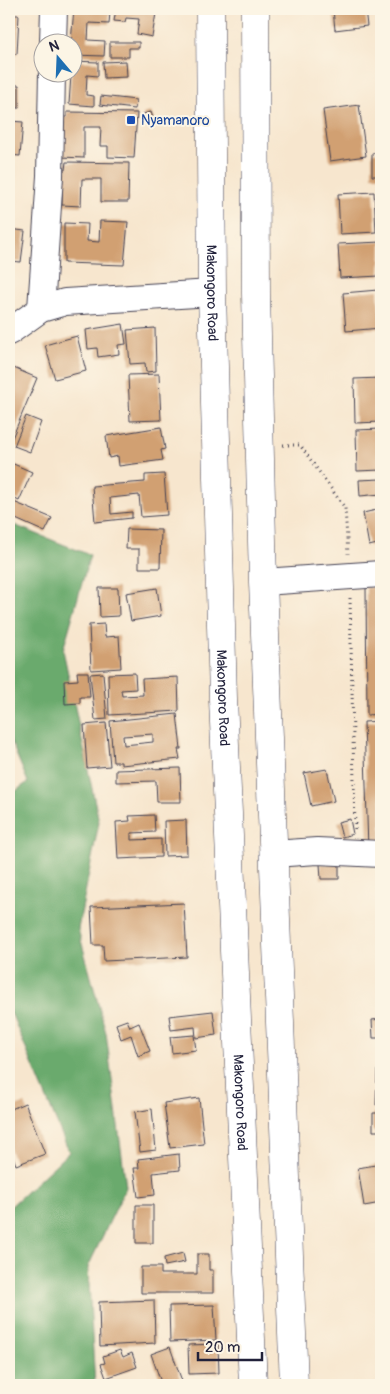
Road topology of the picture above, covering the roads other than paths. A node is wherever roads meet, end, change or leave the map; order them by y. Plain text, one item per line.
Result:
1 (54, 9) edge
2 (210, 9) edge
3 (255, 9) edge
4 (53, 32) edge
5 (52, 82) edge
6 (212, 293) junction
7 (41, 309) junction
8 (9, 332) edge
9 (381, 574) edge
10 (263, 582) junction
11 (274, 854) junction
12 (381, 854) edge
13 (253, 1385) edge
14 (294, 1385) edge

1 - 4 street
2 - 6 main road, Makongoro Road
3 - 10 main road
5 - 7 street
6 - 7 street
6 - 13 main road, Makongoro Road
7 - 8 street
9 - 10 street
10 - 11 main road
11 - 12 street
11 - 14 main road

